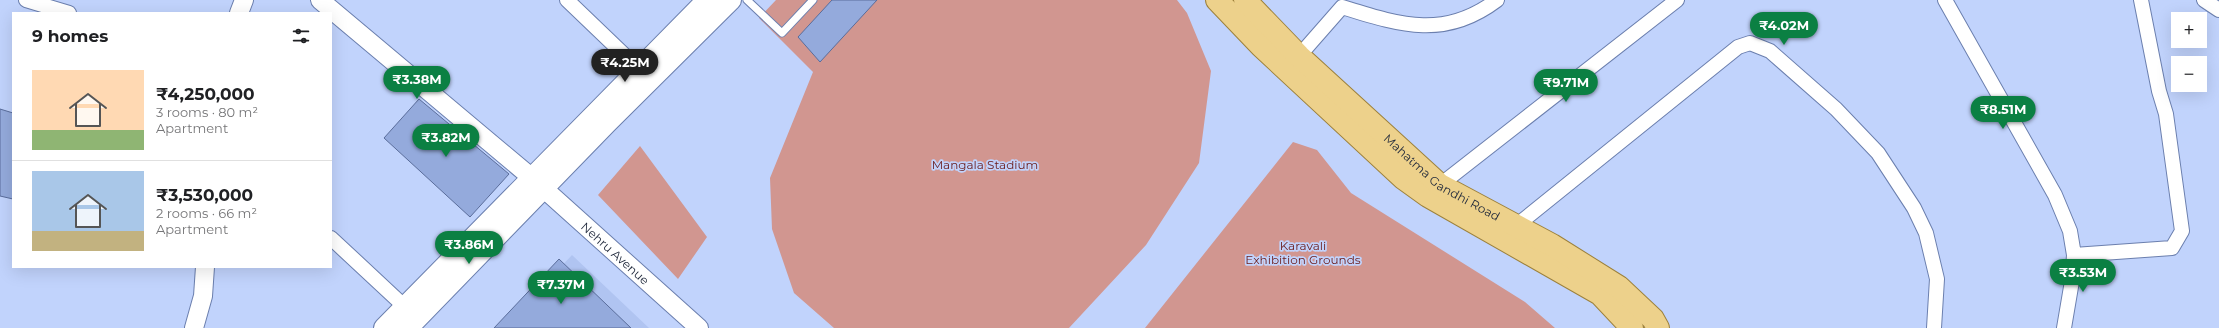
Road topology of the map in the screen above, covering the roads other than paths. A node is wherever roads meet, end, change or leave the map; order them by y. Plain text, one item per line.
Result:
1 (26, 0) edge
2 (244, 0) edge
3 (320, 0) edge
4 (567, 0) edge
5 (707, 0) edge
6 (731, 0) edge
7 (747, 0) edge
8 (813, 0) edge
9 (1218, 0) edge
10 (1245, 0) edge
11 (1497, 0) edge
12 (1677, 0) edge
13 (1945, 0) edge
14 (2141, 0) edge
15 (2204, 0) edge
16 (1339, 4) edge
17 (2219, 10) edge
18 (66, 12) edge
19 (239, 12) edge
20 (1299, 56) junction
21 (639, 69) junction
22 (537, 184) junction
23 (1434, 190) junction
24 (1516, 226) junction
25 (332, 239) edge
26 (2074, 255) junction
27 (205, 268) edge
28 (415, 320) edge
29 (194, 328) edge
30 (384, 328) edge
31 (699, 328) edge
32 (1632, 328) edge
33 (1658, 328) edge
34 (1934, 328) edge
35 (2064, 328) edge

1 - 18 street
2 - 19 street
3 - 22 street, Nehru Avenue
4 - 21 street
5 - 21 main road
6 - 22 main road
7 - 8 lane
9 - 23 main road, Mahatma Gandhi Road
10 - 20 main road, Mahatma Gandhi Road
11 - 16 street
12 - 23 street
13 - 26 street
14 - 26 street
15 - 17 street
16 - 20 street
20 - 23 main road, Mahatma Gandhi Road
21 - 22 main road
22 - 28 main road
22 - 31 street, Nehru Avenue
23 - 24 main road, Mahatma Gandhi Road
23 - 32 main road, Mahatma Gandhi Road
24 - 33 main road, Mahatma Gandhi Road
24 - 34 street
25 - 28 street
26 - 35 street
27 - 29 street
28 - 30 main road

